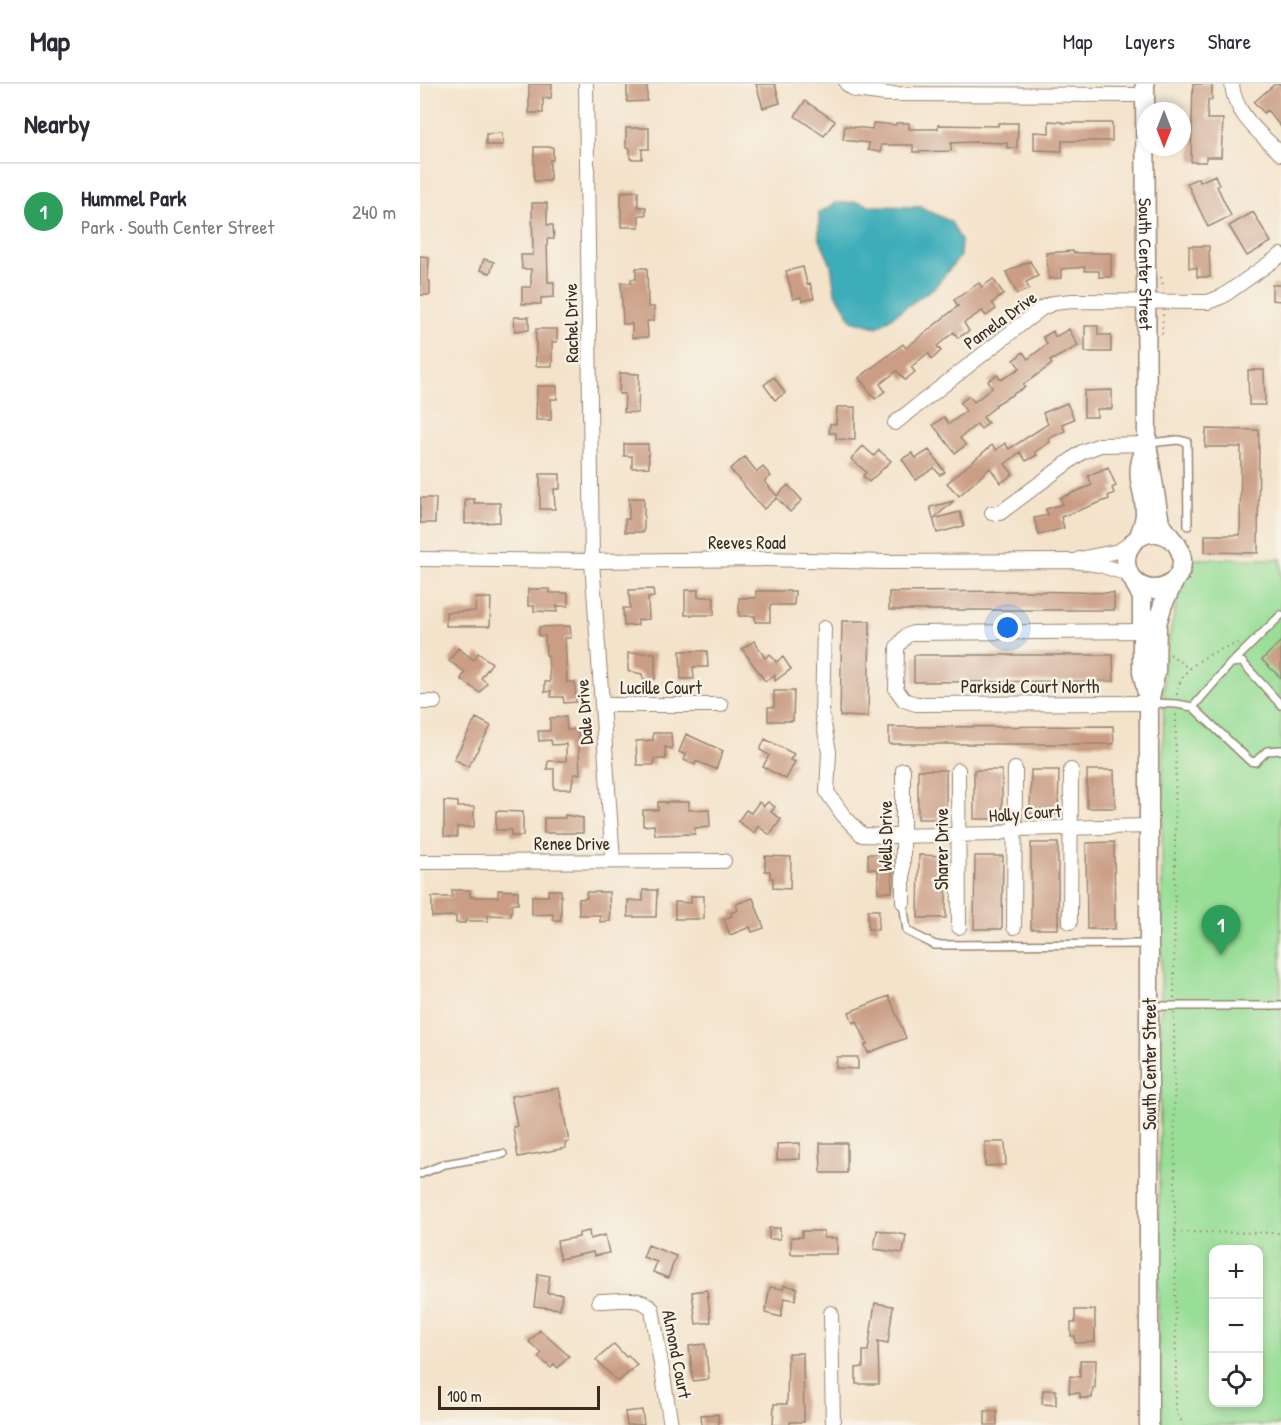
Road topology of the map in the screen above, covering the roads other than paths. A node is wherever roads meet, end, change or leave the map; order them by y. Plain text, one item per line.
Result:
1 (586, 84) edge
2 (847, 84) edge
3 (1232, 84) edge
4 (1145, 89) edge
5 (1281, 154) edge
6 (1281, 255) edge
7 (1154, 302) junction
8 (895, 423) dead end
9 (1147, 444) junction
10 (992, 513) dead end
11 (1188, 526) dead end
12 (1178, 538) junction
13 (1135, 540) junction
14 (420, 559) edge
15 (592, 561) junction
16 (1074, 561) junction
17 (1131, 578) junction
18 (1178, 585) junction
19 (1281, 615) edge
20 (824, 628) dead end
21 (1141, 631) junction
22 (1234, 661) junction
23 (1149, 703) junction
24 (602, 705) junction
25 (721, 705) dead end
26 (1281, 705) edge
27 (1193, 707) junction
28 (1281, 750) edge
29 (903, 770) dead end
30 (958, 770) dead end
31 (1016, 770) dead end
32 (1071, 770) dead end
33 (1150, 826) junction
34 (1071, 828) junction
35 (1015, 829) junction
36 (958, 834) junction
37 (903, 836) junction
38 (613, 861) junction
39 (724, 861) dead end
40 (420, 862) edge
41 (903, 902) joint
42 (1070, 922) dead end
43 (959, 927) dead end
44 (1014, 927) dead end
45 (1149, 944) junction
46 (1149, 1006) junction
47 (1281, 1006) edge
48 (503, 1154) dead end
49 (420, 1174) edge
50 (599, 1301) dead end
51 (831, 1313) dead end
52 (671, 1425) edge
53 (833, 1425) edge
54 (1149, 1425) edge

1 - 15 street, Rachel Drive
2 - 4 street
3 - 5 street
4 - 7 main road, South Center Street
6 - 7 street, Pamela Drive
7 - 8 street, Pamela Drive
7 - 9 main road, South Center Street
9 - 10 street
9 - 11 lane
9 - 12 main road, South Center Street
9 - 13 main road, South Center Street
12 - 13 main road
12 - 18 main road
13 - 16 street, Reeves Road
13 - 17 main road
14 - 15 street, Reeves Road
15 - 16 street, Reeves Road
15 - 24 street, Dale Drive
16 - 17 street, Reeves Road
17 - 18 main road
17 - 21 main road, South Center Street
18 - 23 main road, South Center Street
19 - 22 lane
20 - 37 street, Holly Court
21 - 23 main road, South Center Street
21 - 23 street, Parkside Court North
22 - 26 lane
22 - 27 lane
23 - 27 lane
23 - 33 main road, South Center Street
24 - 25 street, Lucille Court
24 - 38 street, Dale Drive
27 - 28 lane
29 - 37 street, Wells Drive
30 - 36 street, Sharer Drive
31 - 35 street
32 - 34 street
33 - 34 street, Holly Court
33 - 45 main road, South Center Street
34 - 35 street, Holly Court
34 - 42 street
35 - 36 street, Holly Court
35 - 44 street
36 - 37 street, Holly Court
36 - 43 street, Sharer Drive
37 - 41 street, Wells Drive
38 - 39 street, Renee Drive
38 - 40 street, Renee Drive
41 - 45 lane
45 - 46 main road, South Center Street
46 - 47 lane
46 - 54 main road, South Center Street
48 - 49 lane
50 - 52 street, Almond Court
51 - 53 street

